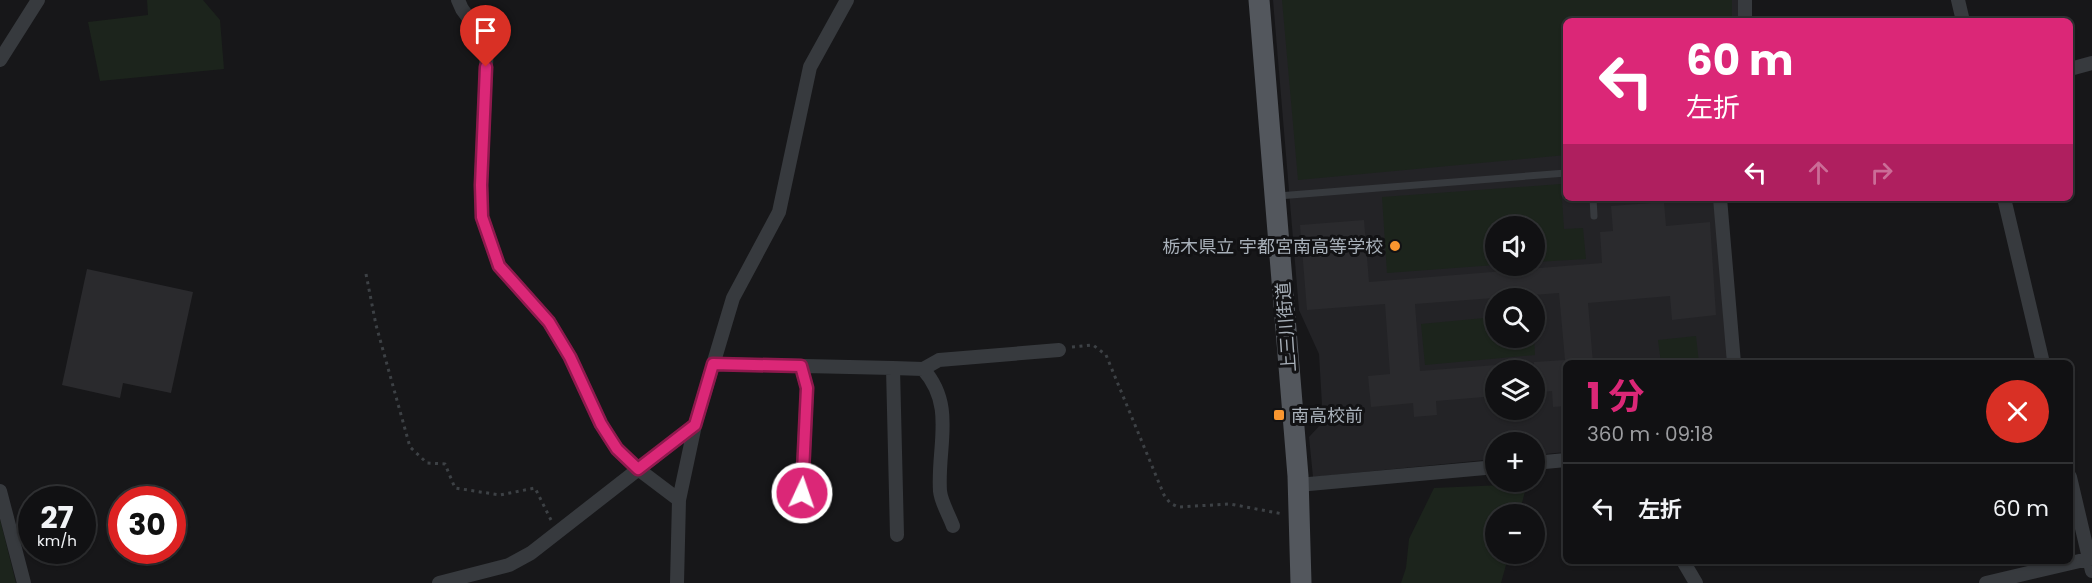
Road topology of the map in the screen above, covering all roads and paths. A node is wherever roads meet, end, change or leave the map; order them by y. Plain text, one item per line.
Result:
1 (38, 0) edge
2 (458, 0) edge
3 (847, 0) edge
4 (1259, 0) edge
5 (1745, 0) edge
6 (1958, 0) edge
7 (1745, 18) edge
8 (1962, 18) edge
9 (0, 60) edge
10 (2092, 63) edge
11 (2073, 68) edge
12 (1563, 173) edge
13 (1276, 196) junction
14 (1593, 201) edge
15 (1720, 201) edge
16 (2005, 201) edge
17 (1594, 216) dead end
18 (366, 274) dead end
19 (1059, 350) joint
20 (1734, 360) edge
21 (2042, 360) edge
22 (713, 364) junction
23 (801, 366) junction
24 (893, 368) junction
25 (923, 369) junction
26 (695, 425) junction
27 (1563, 460) edge
28 (1545, 462) edge
29 (1485, 468) edge
30 (638, 469) junction
31 (1298, 485) junction
32 (2073, 489) edge
33 (0, 491) edge
34 (679, 500) junction
35 (801, 514) dead end
36 (1300, 515) junction
37 (953, 526) dead end
38 (557, 532) junction
39 (897, 535) dead end
40 (2091, 562) edge
41 (1685, 564) edge
42 (24, 583) edge
43 (439, 583) edge
44 (677, 583) edge
45 (1301, 583) edge
46 (1696, 583) edge
47 (1986, 583) edge

1 - 9 street
2 - 30 street
3 - 22 street
4 - 13 main road, 上三川街道
5 - 7 street
6 - 8 street
10 - 11 street
12 - 13 lane
13 - 31 main road, 上三川街道
14 - 17 lane
15 - 20 street
16 - 21 street
18 - 38 path
19 - 25 street
19 - 36 path
22 - 23 street
22 - 26 street
23 - 24 street
23 - 35 street
24 - 25 street
24 - 39 street
25 - 37 street
26 - 30 street
26 - 34 street
27 - 28 street
29 - 31 street
30 - 34 street
30 - 38 street
31 - 36 main road, 上三川街道
32 - 40 street
33 - 42 street
34 - 44 street
36 - 45 main road, 上三川街道
38 - 43 street
40 - 47 street
41 - 46 street

